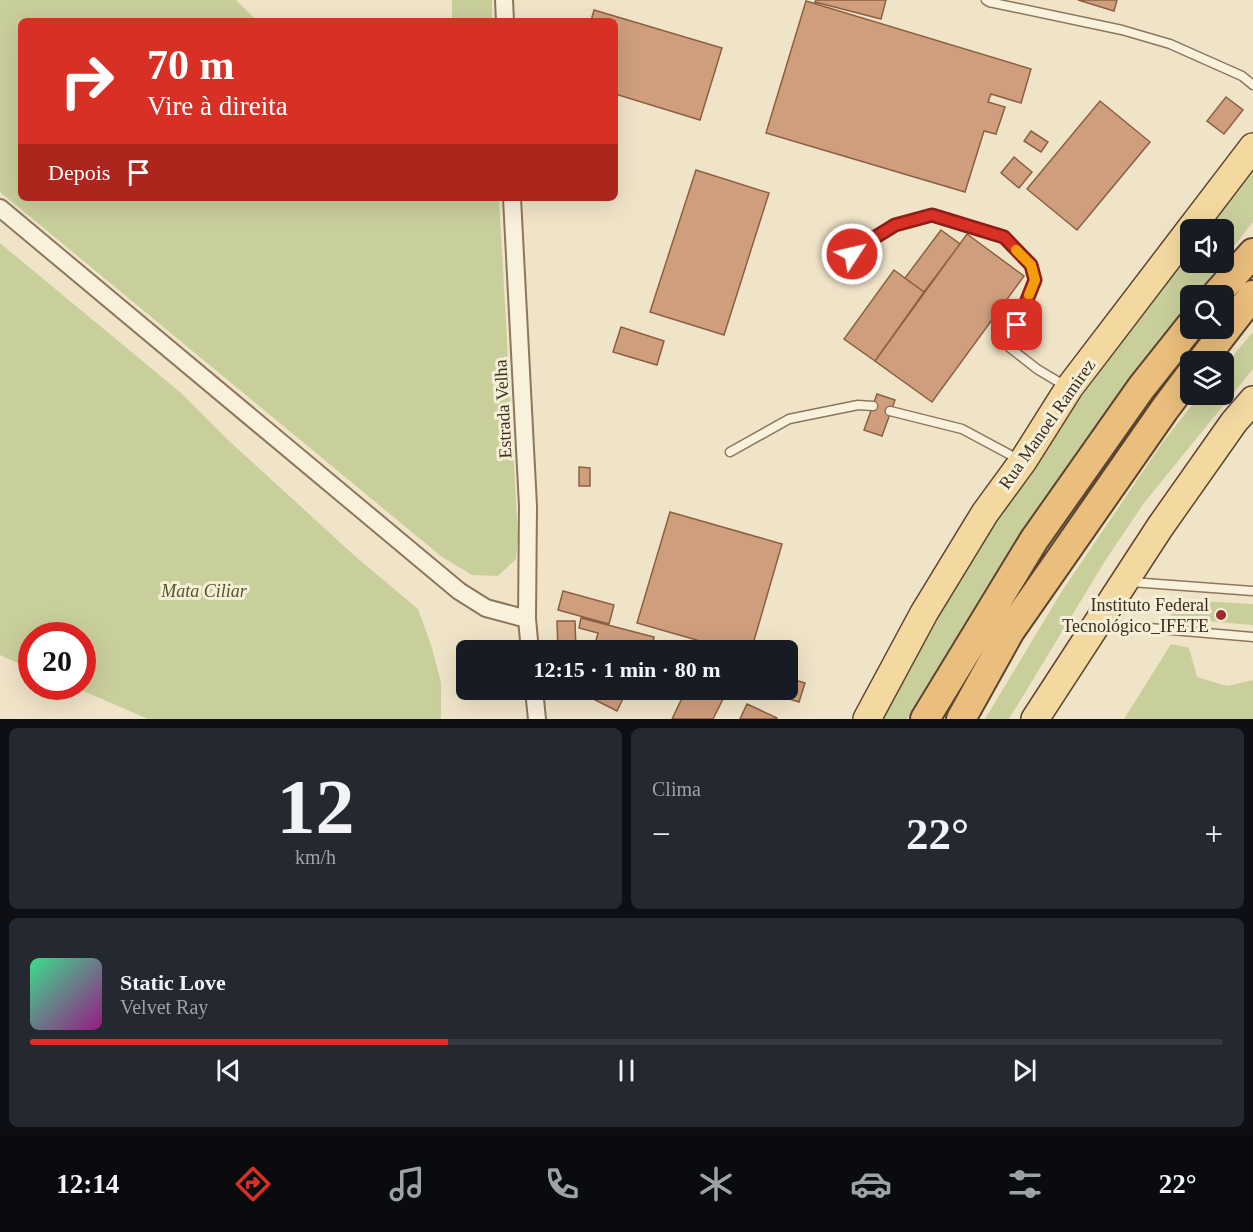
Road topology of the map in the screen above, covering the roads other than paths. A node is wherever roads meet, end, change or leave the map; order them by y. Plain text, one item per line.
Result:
1 (504, 0) edge
2 (986, 0) edge
3 (505, 18) edge
4 (1253, 85) edge
5 (1253, 147) edge
6 (512, 201) edge
7 (0, 208) edge
8 (1253, 253) edge
9 (835, 267) dead end
10 (1225, 285) edge
11 (1253, 295) edge
12 (1181, 339) edge
13 (1210, 351) edge
14 (1070, 388) junction
15 (1180, 389) edge
16 (1253, 400) edge
17 (873, 406) dead end
18 (890, 411) dead end
19 (730, 452) dead end
20 (1023, 461) junction
21 (1124, 582) junction
22 (1253, 591) edge
23 (527, 619) junction
24 (1097, 623) junction
25 (1253, 637) edge
26 (529, 640) edge
27 (535, 700) edge
28 (537, 719) edge
29 (867, 719) edge
30 (925, 719) edge
31 (961, 719) edge
32 (1035, 719) edge

1 - 3 street
2 - 4 lane
5 - 14 main road, Rua Manoel Ramirez
6 - 23 street, Estrada Velha
7 - 23 street
8 - 10 highway
9 - 14 lane
11 - 13 highway
12 - 30 highway
14 - 20 main road, Rua Manoel Ramirez
15 - 31 highway
16 - 21 main road
17 - 19 lane
18 - 20 lane
20 - 29 main road, Rua Manoel Ramirez
21 - 22 lane
21 - 24 main road
23 - 26 street, Estrada Velha
24 - 25 lane
24 - 32 main road
27 - 28 street

